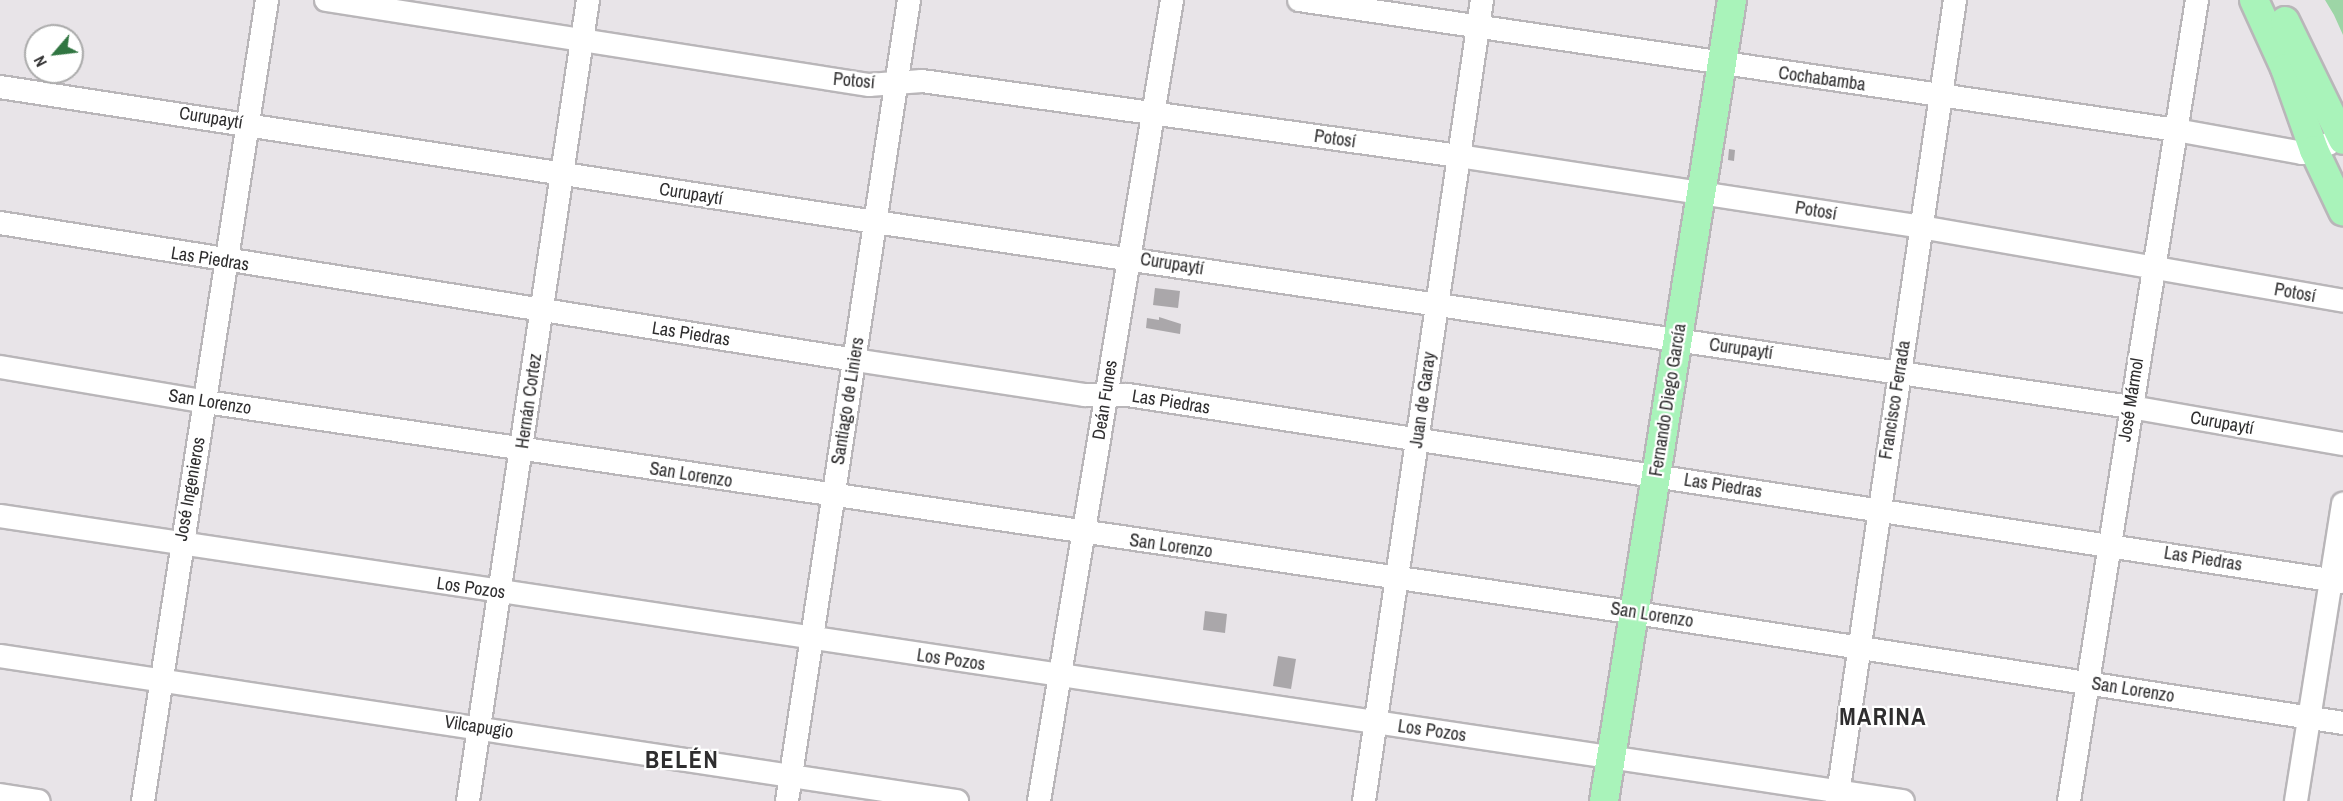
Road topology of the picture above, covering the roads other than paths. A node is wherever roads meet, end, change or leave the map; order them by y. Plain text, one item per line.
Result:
1 (267, 0) edge
2 (326, 0) edge
3 (588, 0) edge
4 (909, 0) edge
5 (1172, 0) edge
6 (1299, 0) edge
7 (1482, 0) edge
8 (1732, 0) edge
9 (1955, 0) edge
10 (2197, 0) edge
11 (2254, 0) edge
12 (2274, 0) edge
13 (1478, 29) junction
14 (581, 41) junction
15 (1723, 64) junction
16 (895, 82) junction
17 (0, 87) edge
18 (1941, 96) junction
19 (1153, 114) junction
20 (248, 124) junction
21 (2176, 130) junction
22 (2342, 139) edge
23 (2314, 150) junction
24 (1459, 156) junction
25 (561, 174) junction
26 (1701, 193) junction
27 (2343, 211) edge
28 (875, 222) junction
29 (0, 223) edge
30 (1921, 227) junction
31 (1128, 258) junction
32 (227, 262) junction
33 (2151, 268) junction
34 (2343, 301) edge
35 (1437, 304) junction
36 (541, 311) junction
37 (1678, 340) junction
38 (855, 360) junction
39 (0, 367) edge
40 (1900, 373) junction
41 (1105, 394) junction
42 (206, 402) junction
43 (2131, 407) junction
44 (1417, 441) junction
45 (2343, 444) edge
46 (523, 448) junction
47 (1655, 476) junction
48 (832, 497) junction
49 (2343, 504) edge
50 (1879, 510) junction
51 (0, 516) edge
52 (1083, 533) junction
53 (2108, 544) junction
54 (181, 545) junction
55 (1397, 577) junction
56 (2337, 580) edge
57 (502, 593) junction
58 (1636, 613) junction
59 (813, 639) junction
60 (1862, 648) junction
61 (0, 656) edge
62 (1058, 675) junction
63 (160, 680) junction
64 (2091, 683) junction
65 (2309, 718) junction
66 (1377, 723) junction
67 (2343, 723) edge
68 (482, 728) junction
69 (1611, 758) junction
70 (791, 774) junction
71 (0, 795) edge
72 (1838, 796) edge
73 (39, 801) edge
74 (143, 801) edge
75 (468, 801) edge
76 (787, 801) edge
77 (957, 801) edge
78 (1038, 801) edge
79 (1364, 801) edge
80 (1604, 801) edge
81 (1903, 801) edge
82 (2069, 801) edge
83 (2296, 801) edge

1 - 20 street, José Ingenieros
2 - 14 street, Potosí
3 - 14 street, Hernán Cortez
4 - 16 street, Santiago de Liniers
5 - 19 street, Deán Funes
6 - 13 street, Cochabamba
7 - 13 street, Juan de Garay
8 - 15 main road, Fernando Diego García
9 - 18 street, Francisco Ferrada
10 - 21 street, José Mármol
11 - 23 main road
12 - 22 main road
13 - 15 street, Cochabamba
13 - 24 street, Juan de Garay
14 - 16 street, Potosí
14 - 25 street, Hernán Cortez
15 - 18 street, Cochabamba
15 - 26 main road, Fernando Diego García
16 - 19 street, Potosí
16 - 28 street, Santiago de Liniers
17 - 20 street, Curupaytí
18 - 21 street, Cochabamba
18 - 30 street, Francisco Ferrada
19 - 24 street, Potosí
19 - 31 street, Deán Funes
20 - 25 street, Curupaytí
20 - 32 street, José Ingenieros
21 - 23 street, Cochabamba
21 - 33 street, José Mármol
22 - 23 street, Cochabamba
23 - 27 main road
24 - 26 street, Potosí
24 - 35 street, Juan de Garay
25 - 28 street, Curupaytí
25 - 36 street, Hernán Cortez
26 - 30 street, Potosí
26 - 37 main road, Fernando Diego García
28 - 31 street, Curupaytí
28 - 38 street, Santiago de Liniers
29 - 32 street, Las Piedras
30 - 33 street, Potosí
30 - 40 street, Francisco Ferrada
31 - 35 street, Curupaytí
31 - 41 street, Deán Funes
32 - 36 street, Las Piedras
32 - 42 street, José Ingenieros
33 - 34 street, Potosí
33 - 43 street, José Mármol
35 - 37 street, Curupaytí
35 - 44 street, Juan de Garay
36 - 38 street, Las Piedras
36 - 46 street, Hernán Cortez
37 - 40 street, Curupaytí
37 - 47 main road, Fernando Diego García
38 - 41 street, Las Piedras
38 - 48 street, Santiago de Liniers
39 - 42 street, San Lorenzo
40 - 43 street, Curupaytí
40 - 50 street, Francisco Ferrada
41 - 44 street, Las Piedras
41 - 52 street, Deán Funes
42 - 46 street, San Lorenzo
42 - 54 street, José Ingenieros
43 - 45 street, Curupaytí
43 - 53 street, José Mármol
44 - 47 street, Las Piedras
44 - 55 street, Juan de Garay
46 - 48 street, San Lorenzo
46 - 57 street, Hernán Cortez
47 - 50 street, Las Piedras
47 - 58 main road, Fernando Diego García
48 - 52 street, San Lorenzo
48 - 59 street, Santiago de Liniers
49 - 56 street
50 - 53 street, Las Piedras
50 - 60 street, Francisco Ferrada
51 - 54 street, Los Pozos
52 - 55 street, San Lorenzo
52 - 62 street, Deán Funes
53 - 56 street, Las Piedras
53 - 64 street, José Mármol
54 - 57 street, Los Pozos
54 - 63 street, José Ingenieros
55 - 58 street, San Lorenzo
55 - 66 street, Juan de Garay
56 - 65 street
57 - 59 street, Los Pozos
57 - 68 street, Hernán Cortez
58 - 60 street, San Lorenzo
58 - 69 main road, Fernando Diego García
59 - 62 street, Los Pozos
59 - 70 street, Santiago de Liniers
60 - 64 street, San Lorenzo
60 - 72 street, Francisco Ferrada
61 - 63 street, Vilcapugio
62 - 66 street, Los Pozos
62 - 78 street, Deán Funes
63 - 68 street, Vilcapugio
63 - 74 street, José Ingenieros
64 - 65 street, San Lorenzo
64 - 82 street, José Mármol
65 - 67 street, San Lorenzo
65 - 83 street
66 - 69 street, Los Pozos
66 - 79 street, Juan de Garay
68 - 70 street, Vilcapugio
68 - 75 street, Hernán Cortez
69 - 72 street, Los Pozos
69 - 80 main road, Fernando Diego García
70 - 76 street, Santiago de Liniers
70 - 77 street, Vilcapugio
71 - 73 street
72 - 81 street, Los Pozos

